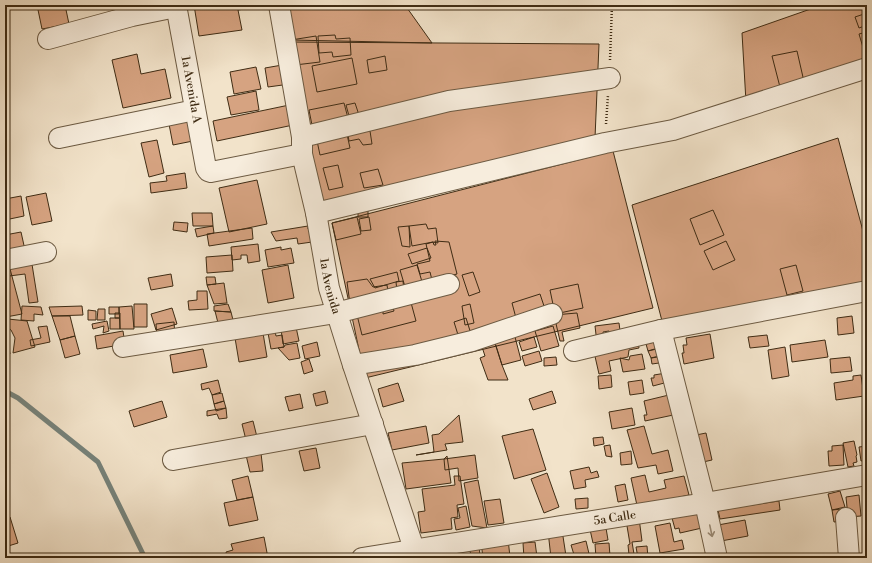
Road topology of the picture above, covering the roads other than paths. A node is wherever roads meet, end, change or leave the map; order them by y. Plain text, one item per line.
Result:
1 (280, 5) edge
2 (176, 6) edge
3 (48, 39) dead end
4 (867, 68) edge
5 (610, 78) dead end
6 (195, 110) junction
7 (59, 138) dead end
8 (302, 145) junction
9 (316, 213) junction
10 (46, 252) dead end
11 (5, 260) edge
12 (449, 284) dead end
13 (867, 291) edge
14 (336, 313) junction
15 (552, 314) dead end
16 (661, 330) junction
17 (122, 348) dead end
18 (574, 351) dead end
19 (353, 365) junction
20 (373, 424) junction
21 (173, 460) dead end
22 (867, 475) edge
23 (705, 503) junction
24 (846, 518) dead end
25 (416, 554) edge
26 (362, 558) edge
27 (717, 558) edge
28 (849, 558) edge

1 - 8 street, 1a Avenida
2 - 3 street
2 - 6 street, 1a Avenida A
4 - 9 street
5 - 8 street
6 - 7 street
6 - 8 street, 1a Avenida A
8 - 9 street, 1a Avenida
9 - 14 street, 1a Avenida
10 - 11 street
12 - 14 street
13 - 16 street
14 - 17 street
14 - 19 street, 1a Avenida
15 - 19 street
16 - 18 street
16 - 23 street
19 - 20 street, 1a Avenida
20 - 21 street
20 - 25 street, 1a Avenida
22 - 23 street, 5a Calle
23 - 25 street, 5a Calle
23 -> 27 street
24 - 28 street
25 - 26 street, 5a Calle

